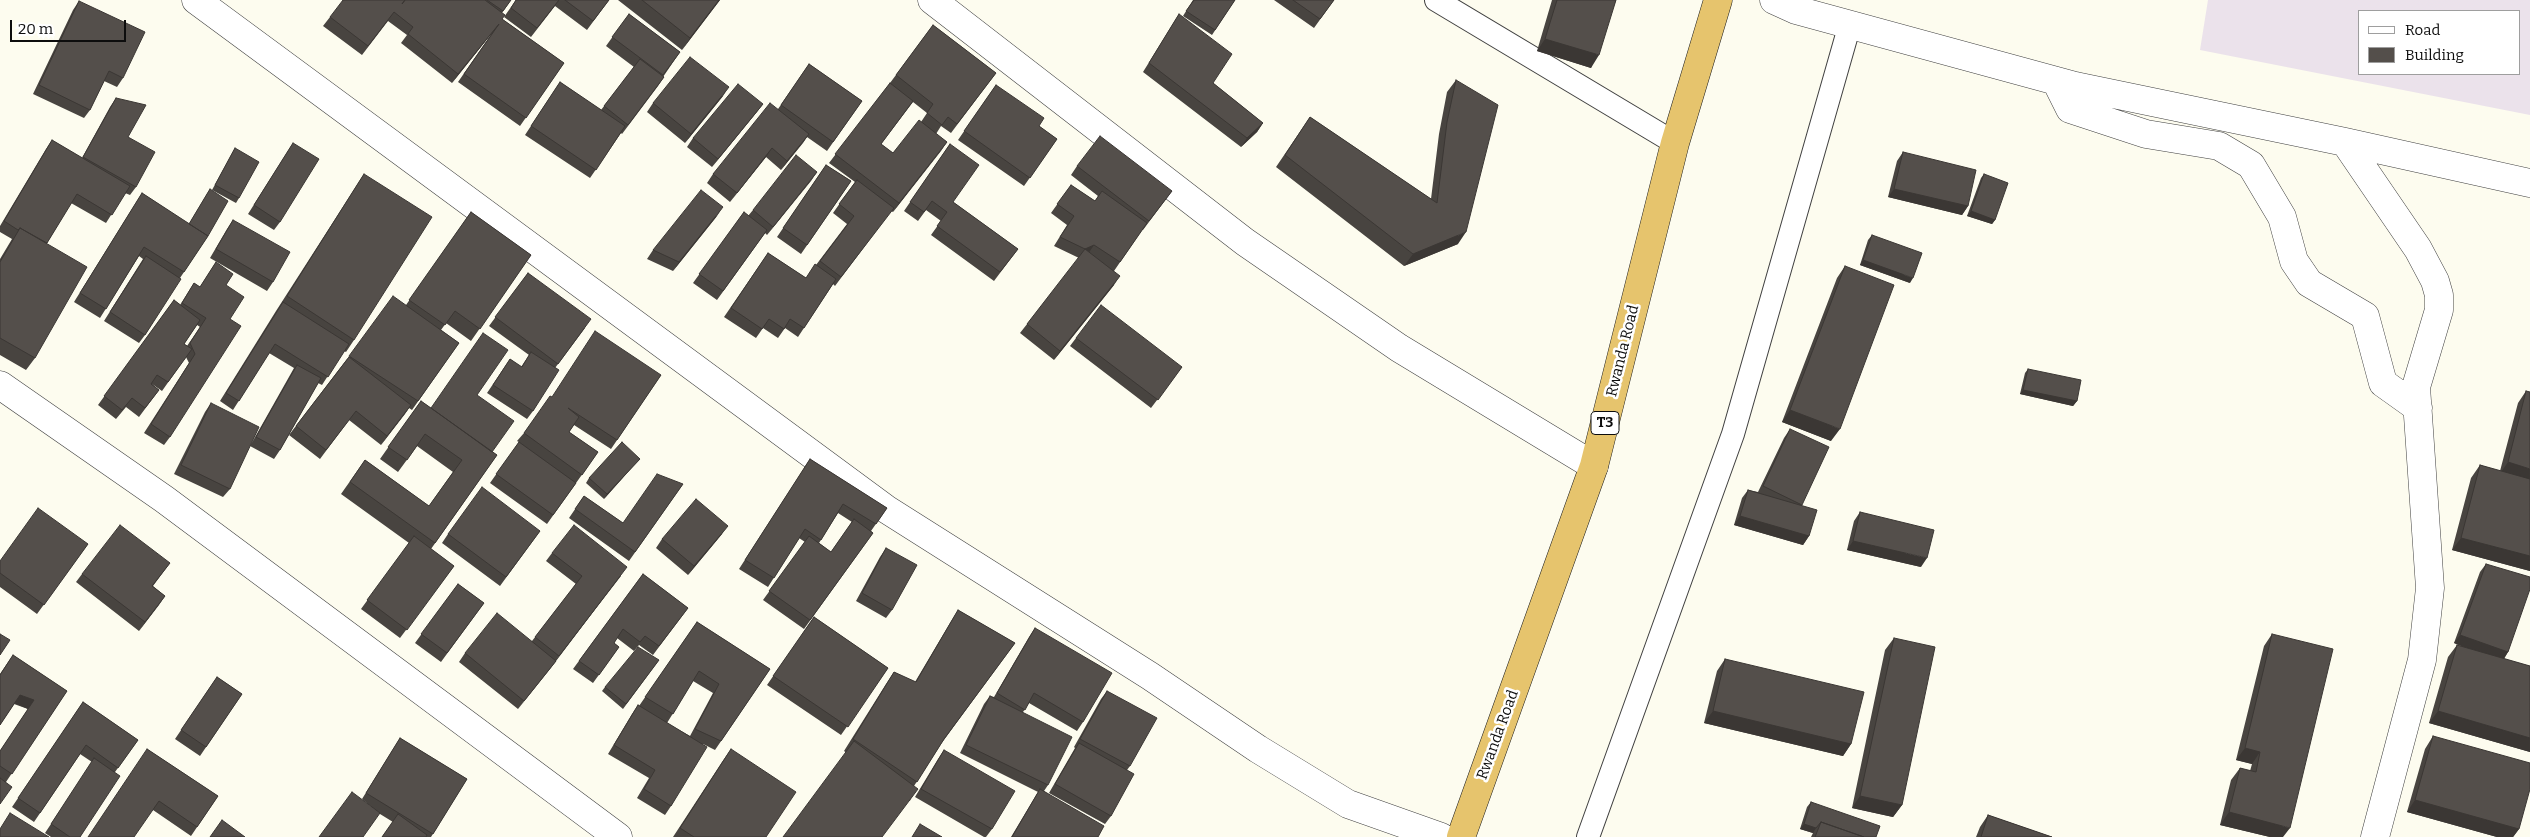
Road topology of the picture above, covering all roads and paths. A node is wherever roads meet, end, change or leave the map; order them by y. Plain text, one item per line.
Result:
1 (196, 0) edge
2 (932, 0) edge
3 (1436, 0) edge
4 (1718, 0) edge
5 (1791, 3) edge
6 (1850, 24) junction
7 (2056, 81) junction
8 (2345, 142) junction
9 (1675, 143) junction
10 (2530, 183) edge
11 (0, 385) edge
12 (2418, 408) junction
13 (1594, 466) junction
14 (618, 837) edge
15 (1441, 837) edge
16 (1461, 837) edge
17 (1588, 837) edge
18 (2375, 837) edge

1 - 15 street
2 - 13 street
3 - 9 lane
4 - 9 highway, Rwanda Road / T3
5 - 6 street
6 - 7 street
6 - 17 lane
7 - 8 street
7 - 12 street
8 - 10 street
8 - 12 street
9 - 13 highway, Rwanda Road / T3
11 - 14 street
12 - 18 street
13 - 16 highway, Rwanda Road / T3

